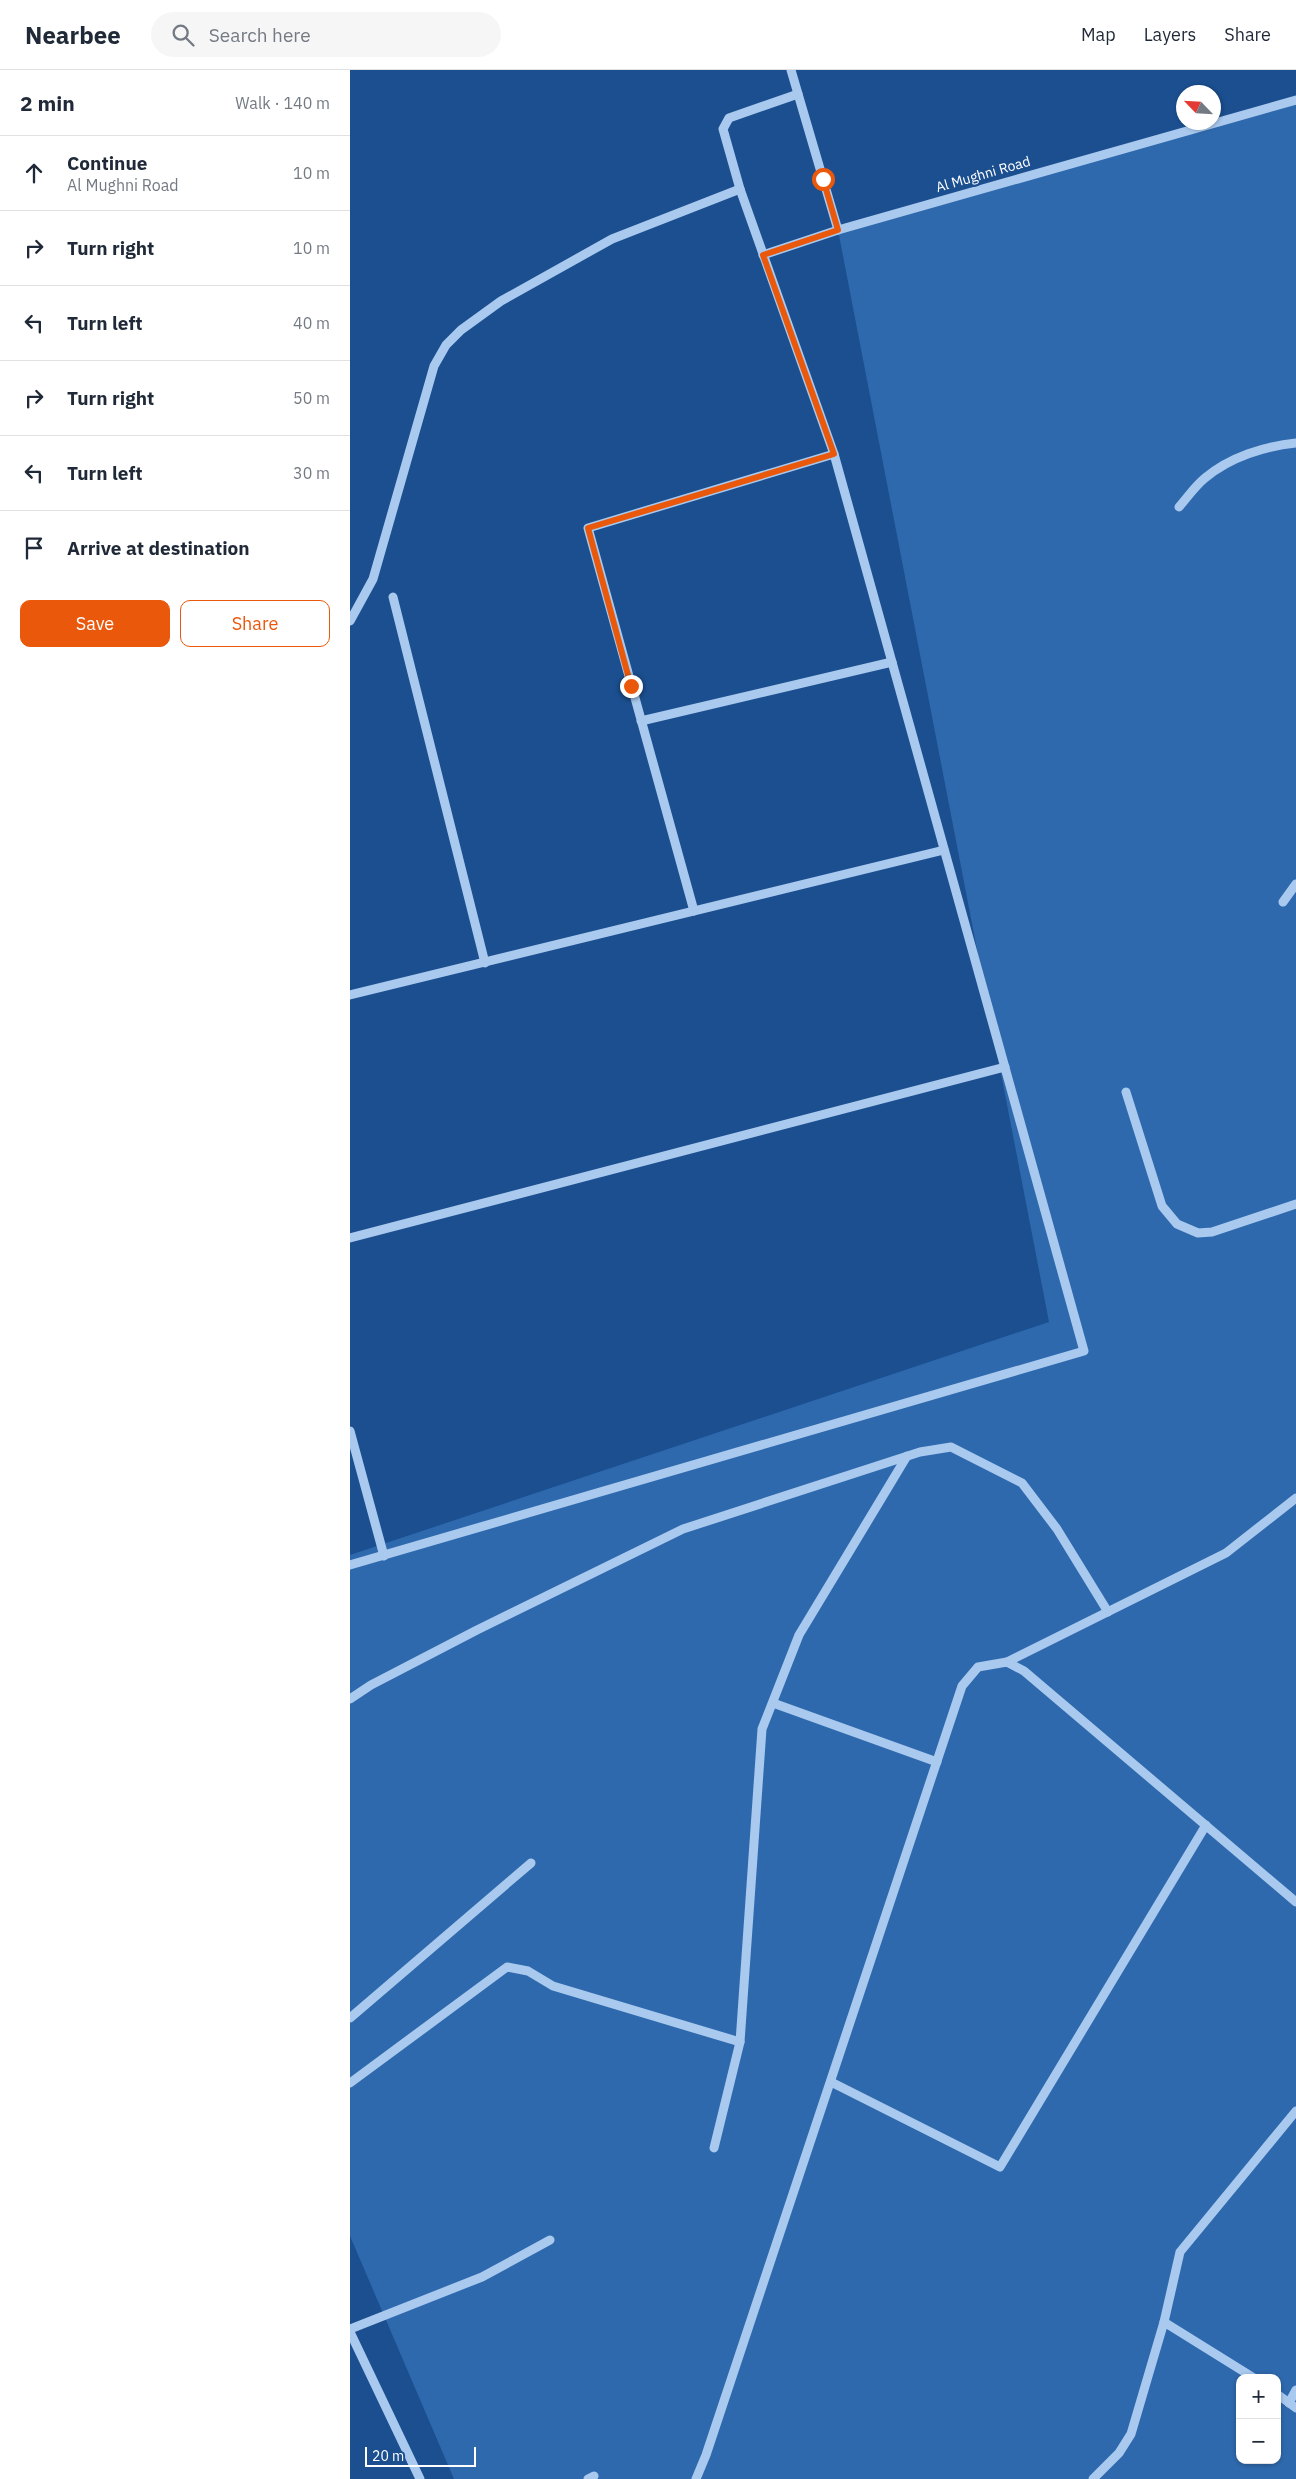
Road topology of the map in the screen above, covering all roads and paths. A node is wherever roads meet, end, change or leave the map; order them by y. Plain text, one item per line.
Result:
1 (791, 70) edge
2 (798, 94) junction
3 (1296, 100) edge
4 (740, 189) junction
5 (838, 230) junction
6 (763, 255) junction
7 (1296, 443) edge
8 (834, 454) junction
9 (1179, 507) dead end
10 (393, 597) dead end
11 (350, 622) edge
12 (892, 662) junction
13 (641, 722) junction
14 (944, 850) junction
15 (1296, 884) edge
16 (1283, 902) dead end
17 (694, 911) junction
18 (485, 963) junction
19 (350, 995) edge
20 (1005, 1066) junction
21 (1126, 1092) dead end
22 (1296, 1204) edge
23 (350, 1238) edge
24 (350, 1431) edge
25 (907, 1456) junction
26 (1296, 1498) edge
27 (384, 1556) junction
28 (350, 1566) edge
29 (1108, 1612) junction
30 (1007, 1662) junction
31 (350, 1699) edge
32 (773, 1703) junction
33 (937, 1762) junction
34 (1206, 1825) junction
35 (531, 1863) dead end
36 (1296, 1902) edge
37 (350, 2018) edge
38 (740, 2042) junction
39 (831, 2082) junction
40 (350, 2083) edge
41 (1296, 2111) edge
42 (714, 2148) dead end
43 (550, 2240) dead end
44 (1164, 2322) junction
45 (350, 2330) edge
46 (1248, 2374) edge
47 (1296, 2390) edge
48 (1281, 2397) edge
49 (1292, 2406) edge
50 (420, 2479) edge
51 (696, 2479) edge
52 (1093, 2479) edge

1 - 2 street
2 - 4 street
2 - 5 street
3 - 5 street, Al Mughni Road
4 - 6 street
4 - 11 street
5 - 6 street, Al Mughni Road
6 - 8 street
7 - 9 street
8 - 12 street
8 - 13 street
10 - 18 street
12 - 13 street
12 - 14 street
13 - 17 street
14 - 17 street
14 - 20 street
15 - 16 street
17 - 18 street
18 - 19 street
20 - 23 street
20 - 27 street
21 - 22 street
24 - 27 street
25 - 29 street
25 - 31 street
25 - 32 street
26 - 29 street
27 - 28 street
29 - 30 street
30 - 33 street
30 - 34 street
32 - 33 street
32 - 38 street
33 - 39 street
34 - 36 street
34 - 39 street
35 - 37 street
38 - 40 street
38 - 42 street
39 - 51 street
41 - 44 street
43 - 45 street
44 - 46 street
44 - 52 street
45 - 50 street
47 - 49 street
48 - 49 street

